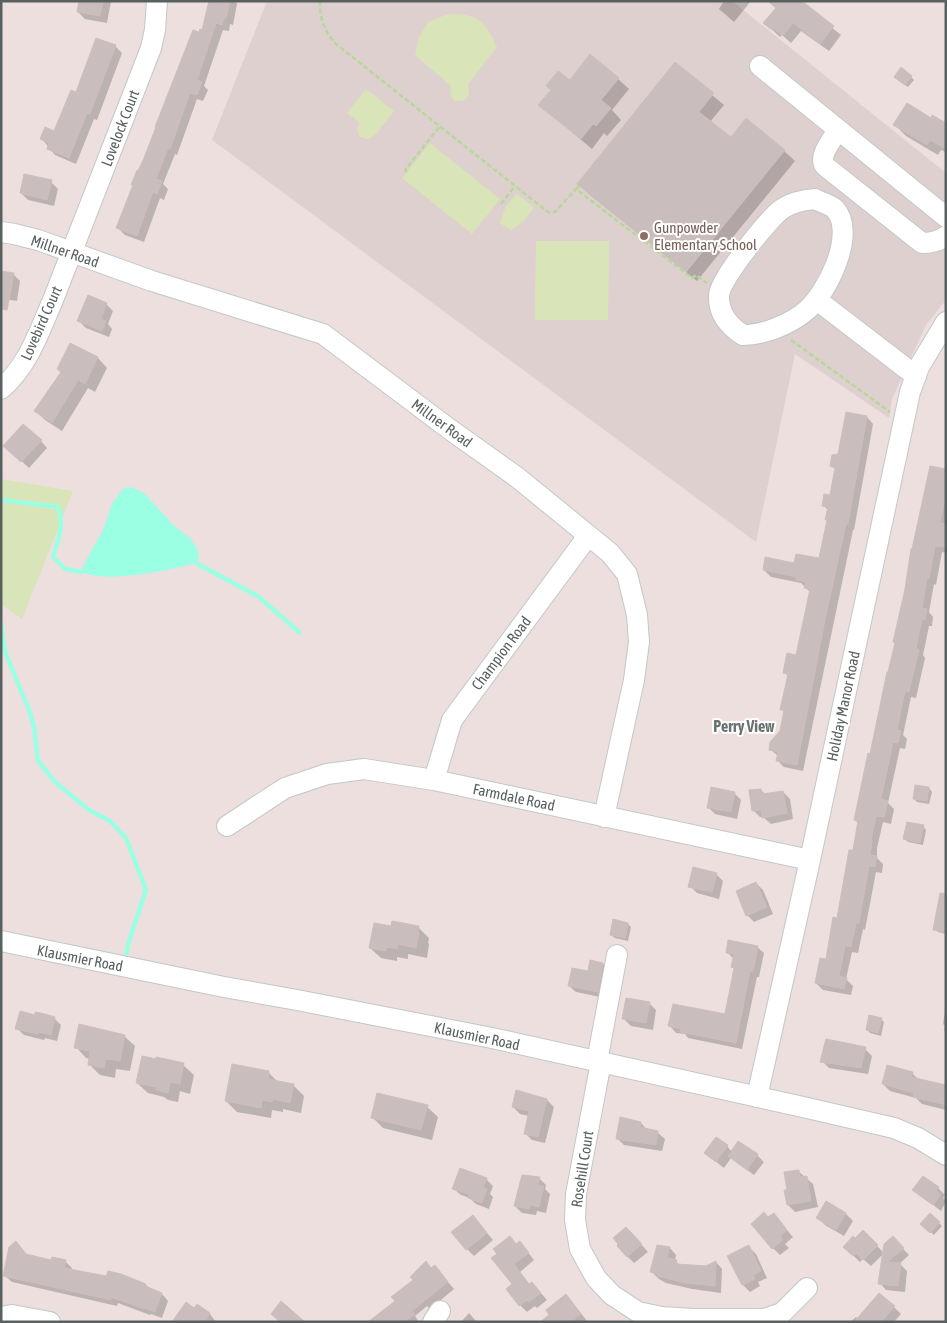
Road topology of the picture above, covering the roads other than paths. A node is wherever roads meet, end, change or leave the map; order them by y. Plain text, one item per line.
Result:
1 (157, 1) edge
2 (760, 66) dead end
3 (838, 130) junction
4 (946, 217) edge
5 (1, 232) edge
6 (946, 236) edge
7 (72, 252) junction
8 (817, 300) junction
9 (946, 322) edge
10 (916, 376) junction
11 (1, 389) edge
12 (588, 536) junction
13 (434, 780) junction
14 (604, 817) junction
15 (227, 826) dead end
16 (810, 860) junction
17 (1, 941) edge
18 (618, 955) dead end
19 (599, 1062) junction
20 (757, 1097) junction
21 (946, 1155) edge
22 (807, 1288) dead end
23 (1, 1317) edge
24 (50, 1322) edge

1 - 7 street, Lovelock Court
2 - 3 street
3 - 4 street
3 - 6 street
5 - 7 street, Millner Road
7 - 11 street, Lovebird Court
7 - 12 street, Millner Road
8 - 8 street
8 - 10 street
9 - 10 street, Holiday Manor Road
10 - 16 street, Holiday Manor Road
12 - 13 street, Champion Road
12 - 14 street, Millner Road
13 - 14 street, Farmdale Road
13 - 15 street, Farmdale Road
14 - 16 street, Farmdale Road
16 - 20 street, Holiday Manor Road
17 - 19 street, Klausmier Road
18 - 19 street, Rosehill Court
19 - 20 street, Klausmier Road
19 - 22 street, Rosehill Court
20 - 21 street, Klausmier Road
23 - 24 street

